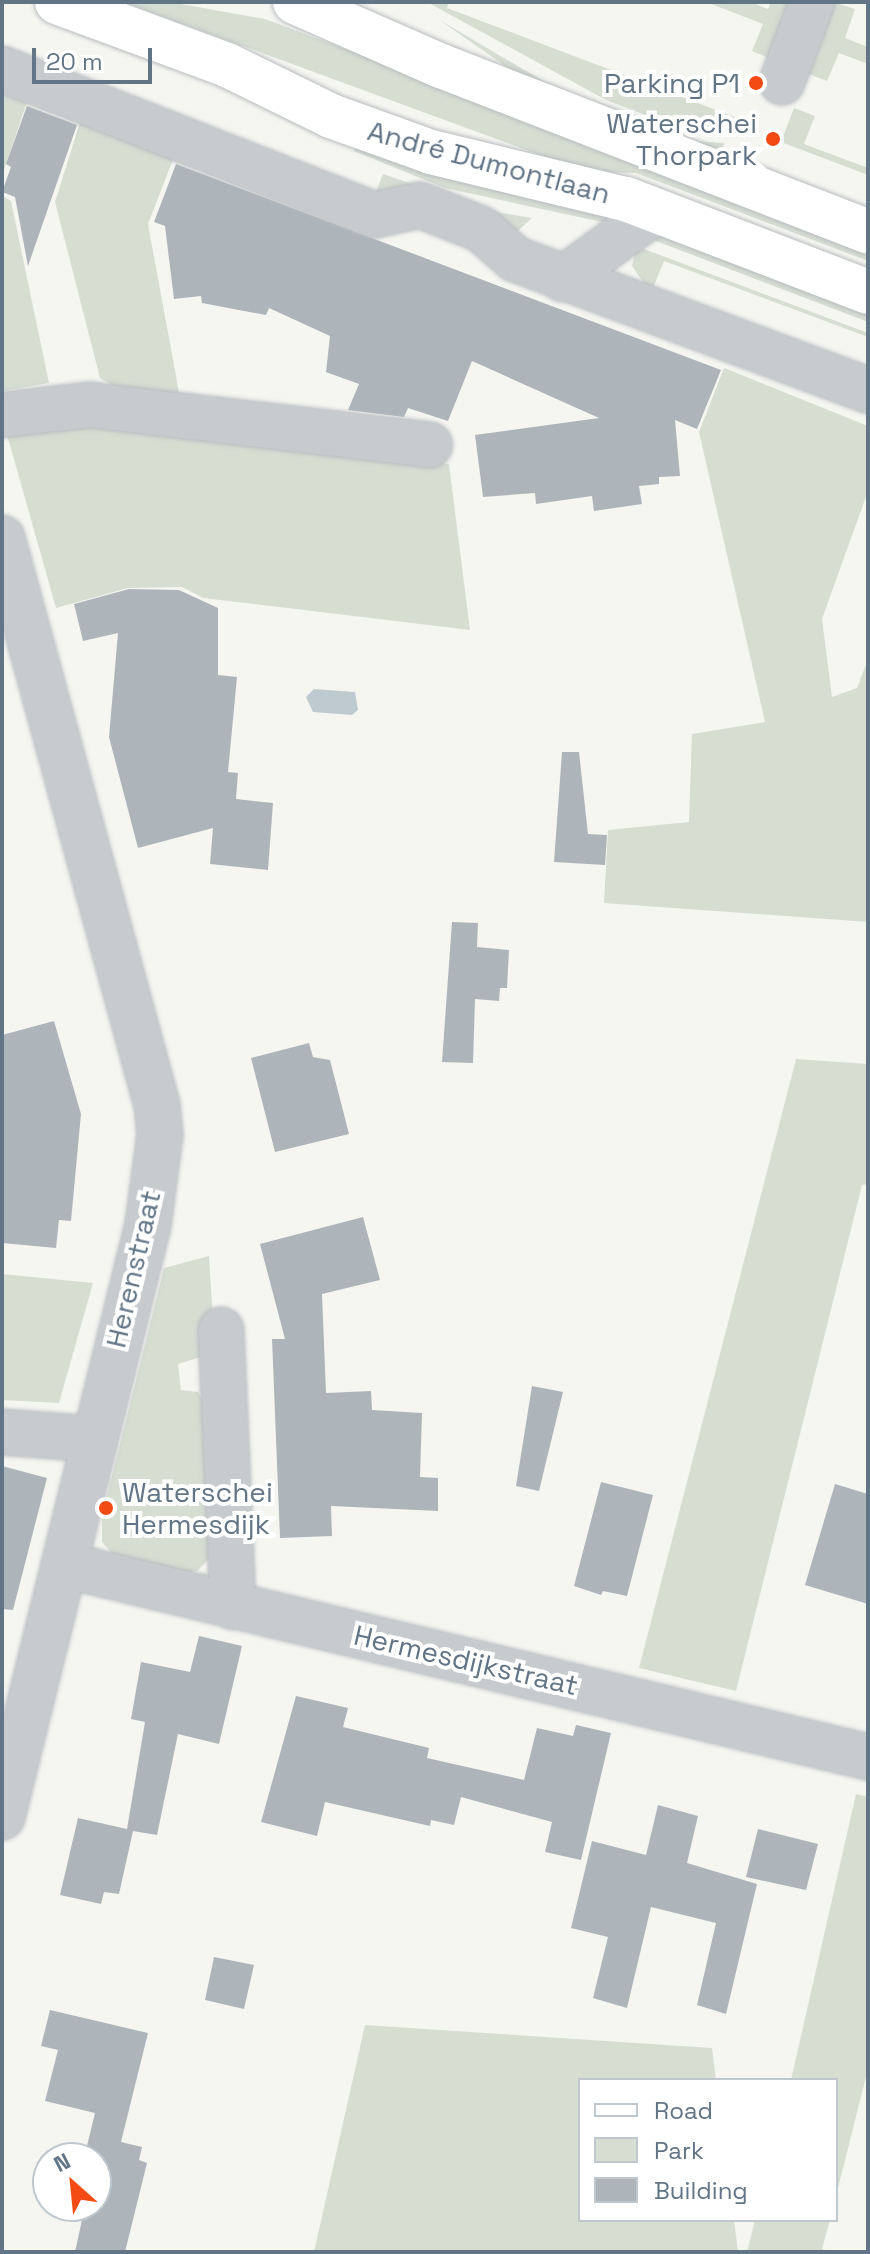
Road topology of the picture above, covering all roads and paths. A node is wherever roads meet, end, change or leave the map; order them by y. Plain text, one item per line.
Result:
1 (57, 2) edge
2 (295, 2) edge
3 (812, 2) edge
4 (2, 69) edge
5 (782, 82) dead end
6 (656, 211) junction
7 (868, 232) edge
8 (563, 279) junction
9 (868, 292) edge
10 (868, 390) edge
11 (2, 415) edge
12 (430, 445) dead end
13 (2, 538) edge
14 (221, 1330) dead end
15 (2, 1432) edge
16 (94, 1439) junction
17 (65, 1565) junction
18 (233, 1607) junction
19 (868, 1757) edge
20 (2, 1817) edge

1 - 6 main road, André Dumontlaan
2 - 7 main road, André Dumontlaan
3 - 5 street
4 - 8 street
6 - 8 street, André Dumontlaan
6 - 9 main road, André Dumontlaan
8 - 10 street
11 - 12 street
13 - 16 street, Herenstraat
14 - 18 street
15 - 16 street
16 - 17 street, Herenstraat
17 - 18 street, Hermesdijkstraat
17 - 20 street, Herenstraat
18 - 19 street, Hermesdijkstraat

